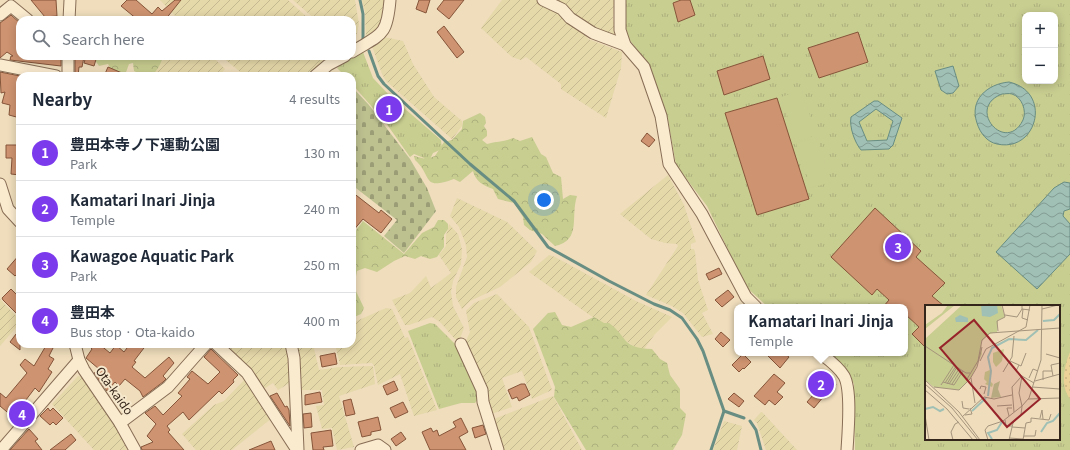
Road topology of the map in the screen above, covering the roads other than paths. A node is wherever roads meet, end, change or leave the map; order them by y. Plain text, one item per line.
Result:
1 (70, 0) edge
2 (390, 0) edge
3 (543, 0) edge
4 (620, 0) edge
5 (0, 15) edge
6 (23, 16) edge
7 (69, 16) edge
8 (625, 45) junction
9 (356, 50) edge
10 (68, 60) edge
11 (337, 60) edge
12 (0, 65) edge
13 (36, 72) edge
14 (68, 72) edge
15 (320, 72) edge
16 (0, 184) edge
17 (4, 211) edge
18 (16, 219) edge
19 (753, 304) edge
20 (461, 344) dead end
21 (76, 348) edge
22 (202, 348) edge
23 (220, 348) edge
24 (292, 348) edge
25 (824, 356) edge
26 (79, 360) junction
27 (120, 423) junction
28 (1, 450) edge
29 (135, 450) edge
30 (297, 450) edge
31 (361, 450) edge
32 (385, 450) edge
33 (498, 450) edge
34 (848, 450) edge

1 - 7 street
2 - 9 street
3 - 8 street
4 - 8 street
5 - 6 street
8 - 19 street
10 - 14 street
11 - 15 street
12 - 13 street
16 - 17 street
17 - 18 street
20 - 33 street
21 - 26 street, Ota-kaido
22 - 27 street
23 - 30 street
24 - 30 street
25 - 34 street
26 - 27 street, Ota-kaido
26 - 28 street
27 - 29 street, Ota-kaido
31 - 32 street

